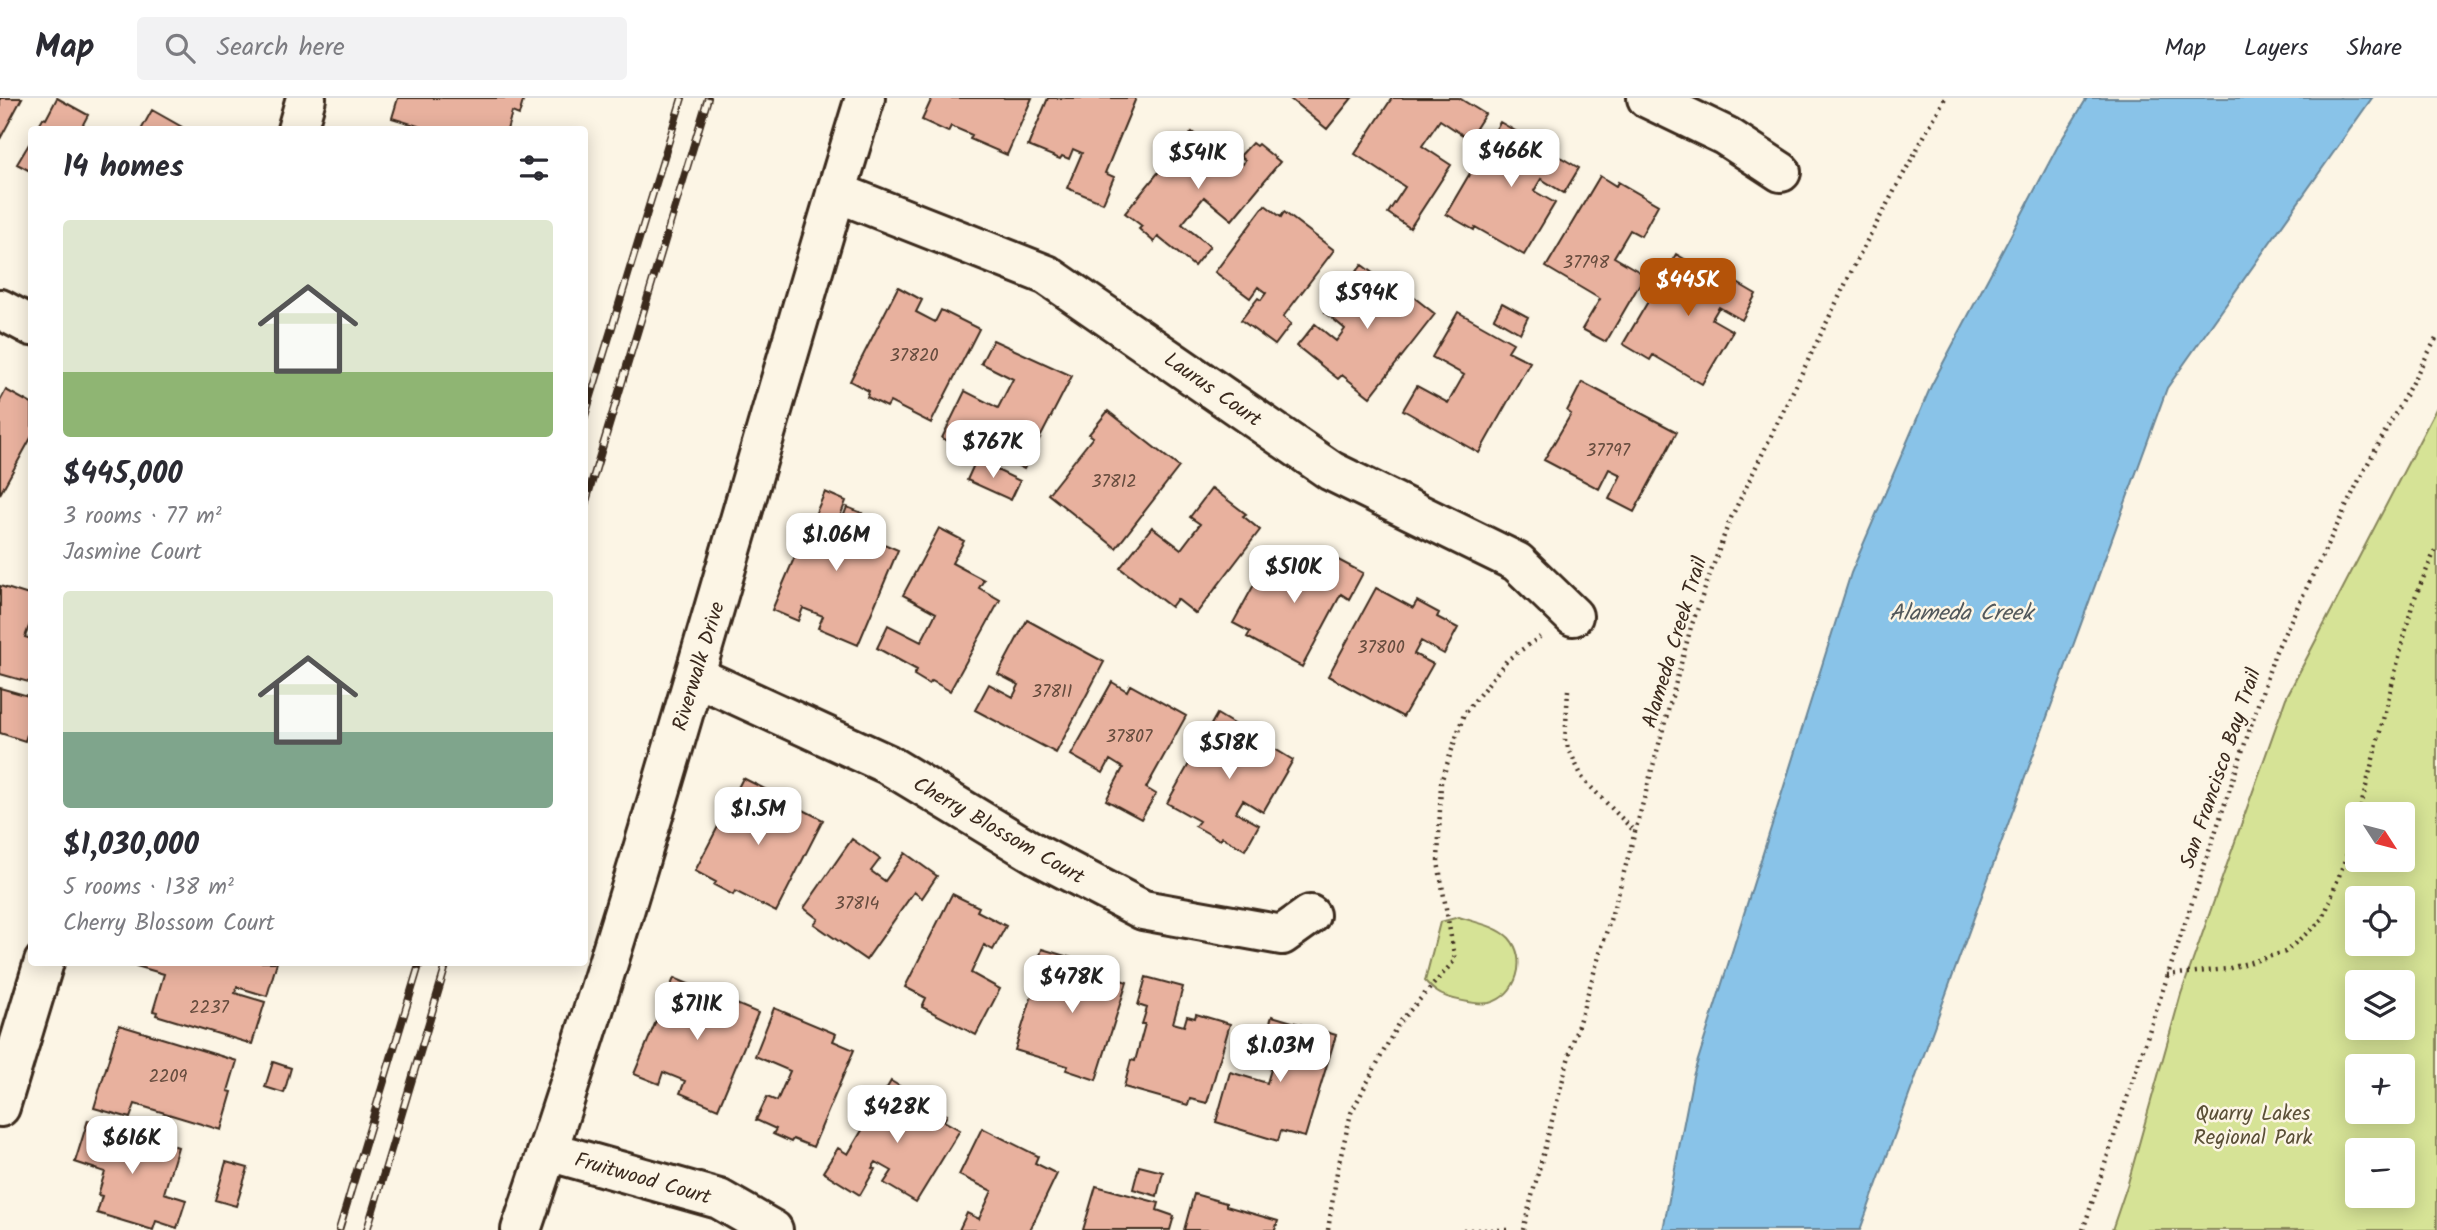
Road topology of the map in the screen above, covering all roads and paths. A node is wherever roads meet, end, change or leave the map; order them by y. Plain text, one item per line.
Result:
1 (306, 98) edge
2 (864, 98) edge
3 (1647, 98) edge
4 (1945, 98) edge
5 (298, 126) edge
6 (1781, 172) dead end
7 (836, 192) junction
8 (0, 309) edge
9 (28, 324) edge
10 (2437, 337) edge
11 (2437, 546) edge
12 (1573, 615) joint
13 (695, 676) junction
14 (1568, 690) dead end
15 (2362, 802) edge
16 (1635, 832) junction
17 (2345, 860) edge
18 (1310, 915) dead end
19 (43, 966) edge
20 (2167, 975) junction
21 (0, 1107) edge
22 (548, 1151) junction
23 (521, 1230) edge
24 (773, 1230) edge
25 (1328, 1230) edge
26 (1463, 1230) edge
27 (1512, 1230) edge
28 (1523, 1230) edge
29 (2083, 1230) edge

1 - 5 street
2 - 7 street, Riverwalk Drive
3 - 6 street
4 - 16 path, Alameda Creek Trail
7 - 12 street, Laurus Court
7 - 13 street, Riverwalk Drive
8 - 9 street
10 - 20 path, San Francisco Bay Trail
11 - 15 path
12 - 25 path
13 - 18 street, Cherry Blossom Court
13 - 22 street, Riverwalk Drive
14 - 16 path
16 - 28 path, Alameda Creek Trail
17 - 20 path
19 - 21 street
20 - 29 path, San Francisco Bay Trail
22 - 23 street, Riverwalk Drive
22 - 24 street, Fruitwood Court
26 - 27 path

